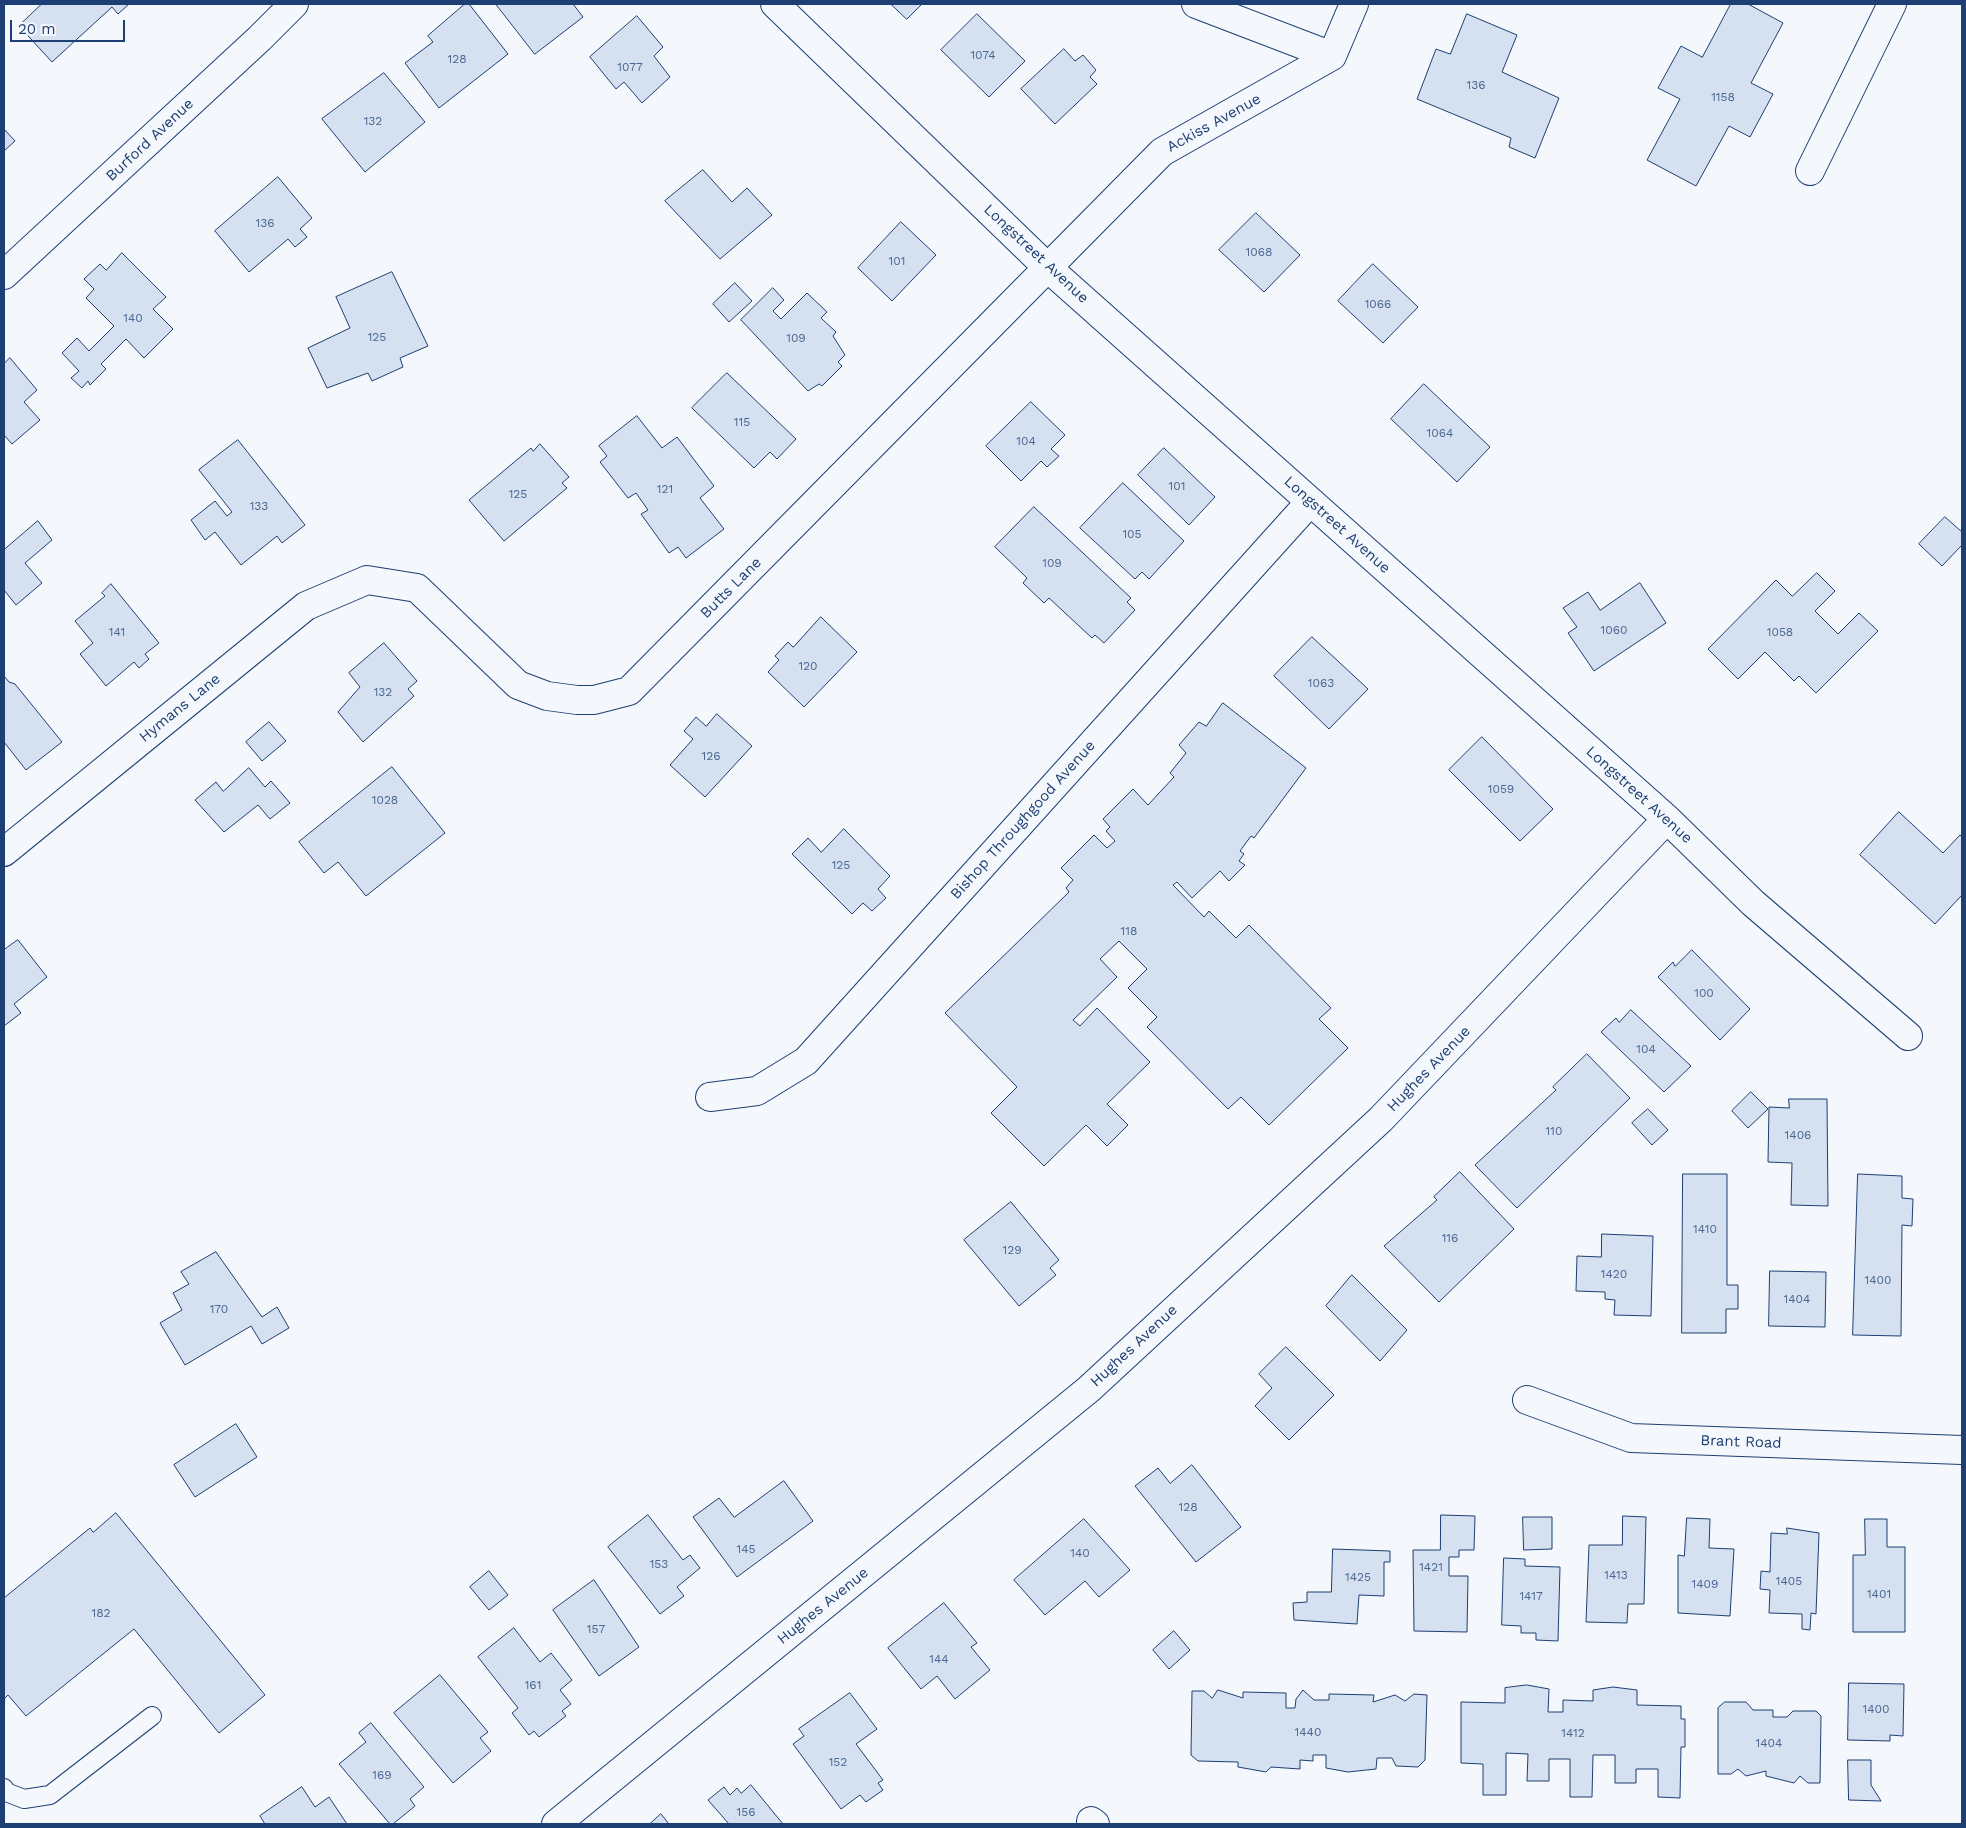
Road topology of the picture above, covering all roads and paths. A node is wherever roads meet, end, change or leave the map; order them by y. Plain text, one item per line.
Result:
1 (294, 4) edge
2 (775, 4) edge
3 (1196, 4) edge
4 (1354, 4) edge
5 (1892, 4) edge
6 (1332, 56) junction
7 (1810, 171) dead end
8 (1048, 268) junction
9 (4, 275) edge
10 (1310, 502) junction
11 (366, 580) joint
12 (1667, 818) junction
13 (4, 852) edge
14 (1908, 1036) dead end
15 (710, 1097) dead end
16 (1527, 1400) dead end
17 (1962, 1450) edge
18 (152, 1716) dead end
19 (4, 1788) edge
20 (556, 1824) edge

1 - 9 street, Burford Avenue
2 - 8 street, Longstreet Avenue
3 - 6 street
4 - 6 street
5 - 7 street
6 - 8 street, Ackiss Avenue
8 - 10 street, Longstreet Avenue
8 - 11 street, Butts Lane
10 - 12 street, Longstreet Avenue
10 - 15 street, Bishop Throughgood Avenue
11 - 13 street, Hymans Lane
12 - 14 street, Longstreet Avenue
12 - 20 street, Hughes Avenue
16 - 17 street, Brant Road
18 - 19 lane

